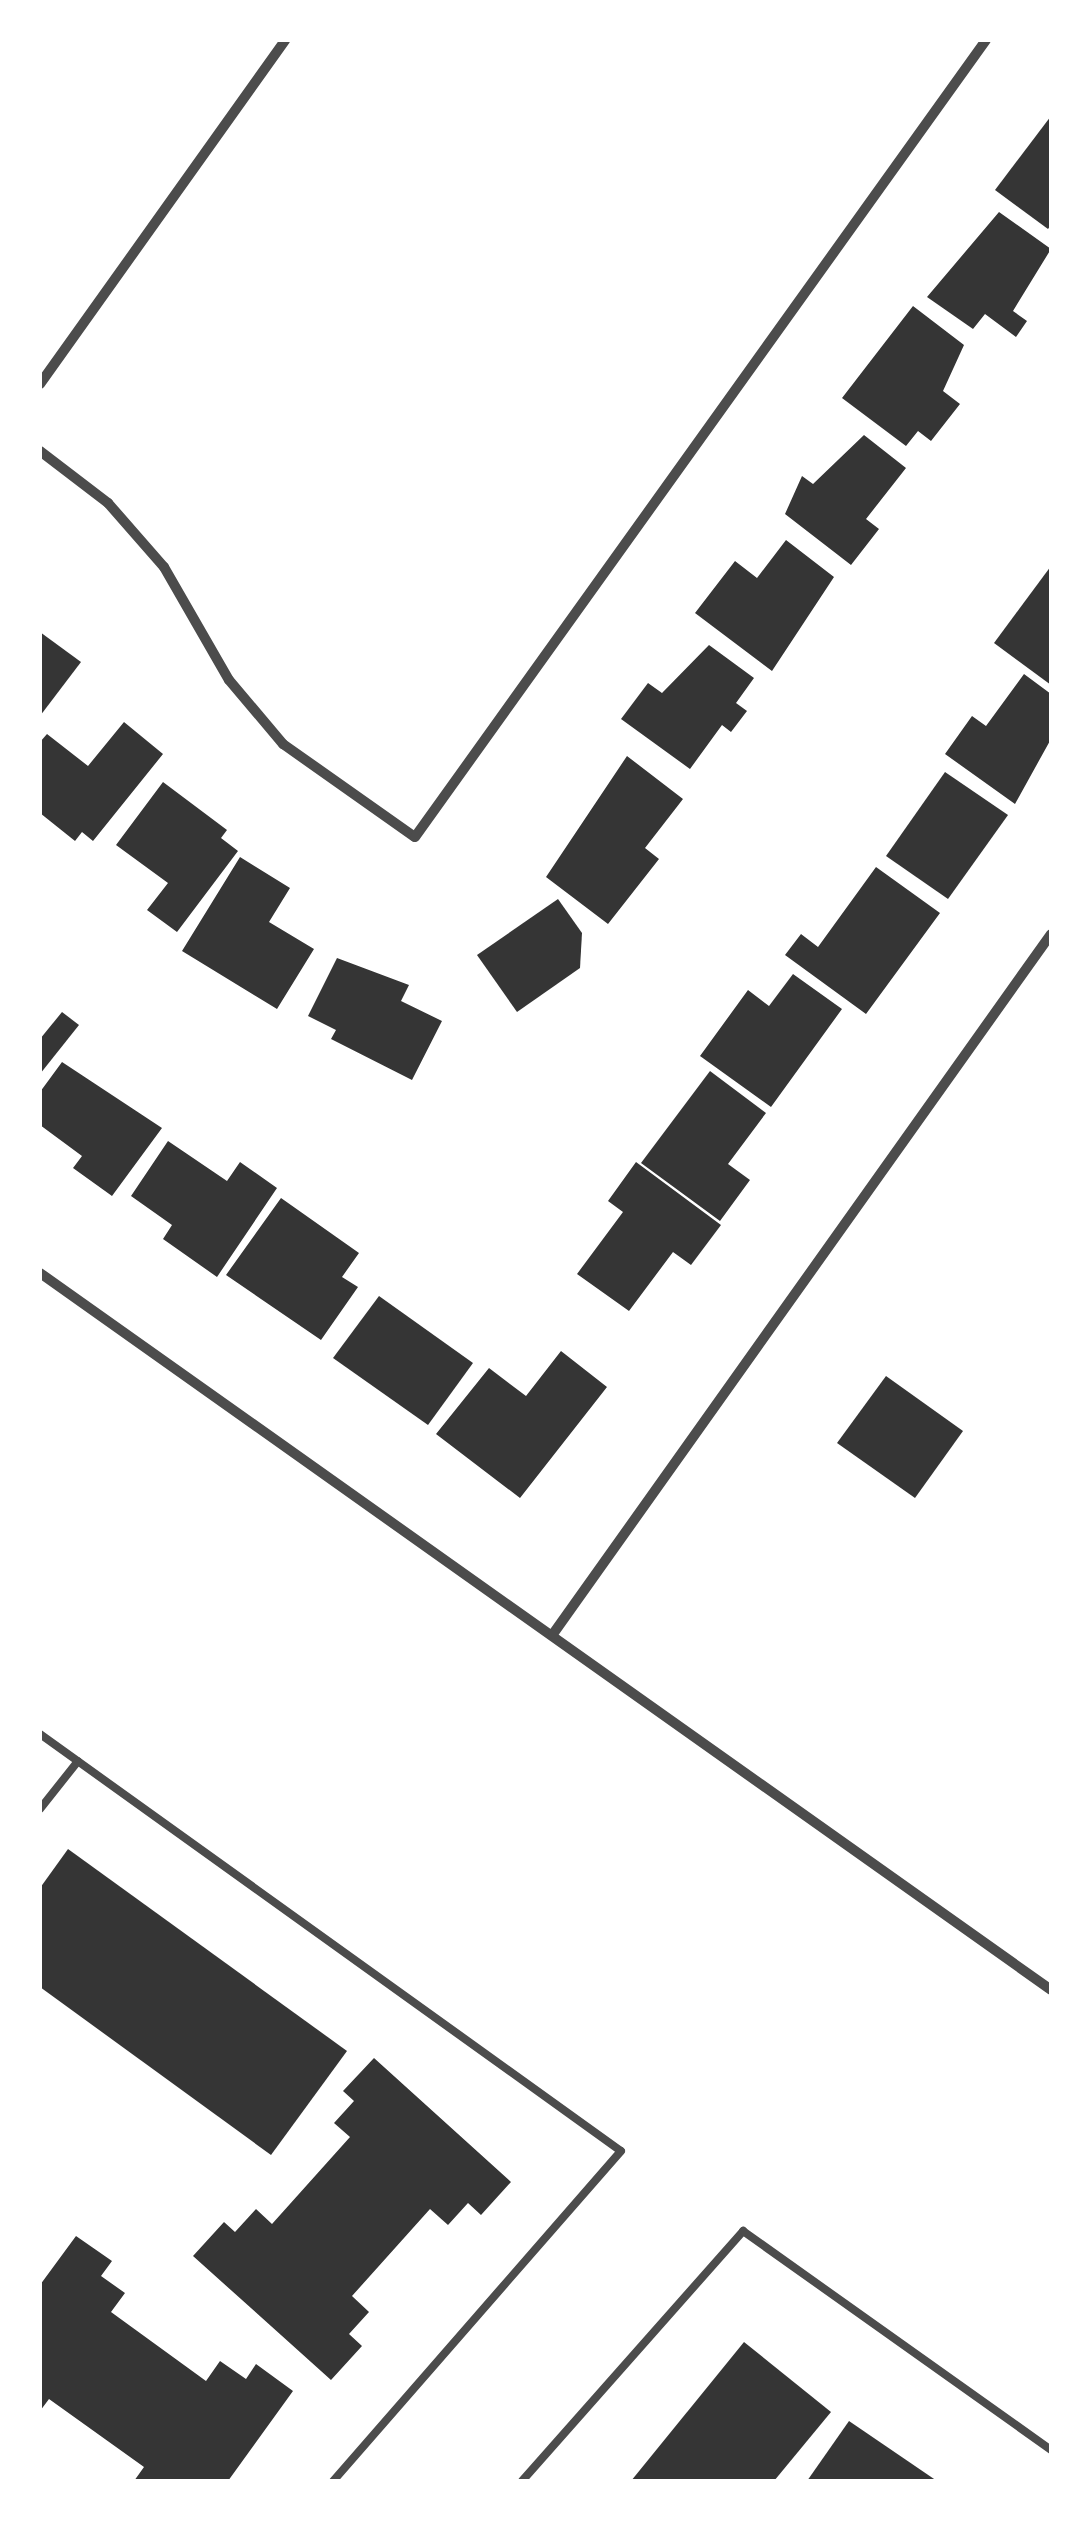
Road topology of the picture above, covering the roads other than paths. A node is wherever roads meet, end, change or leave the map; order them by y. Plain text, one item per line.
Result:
1 (285, 40) edge
2 (986, 40) edge
3 (40, 384) edge
4 (40, 451) edge
5 (1051, 934) edge
6 (40, 1273) edge
7 (554, 1634) junction
8 (40, 1734) edge
9 (78, 1761) junction
10 (40, 1809) edge
11 (1051, 1990) edge
12 (1051, 2450) edge
13 (333, 2481) edge
14 (522, 2481) edge

1 - 3 street
2 - 4 street
5 - 7 street
6 - 7 street
7 - 11 street
8 - 9 lane
9 - 10 lane
9 - 13 lane
12 - 14 lane

